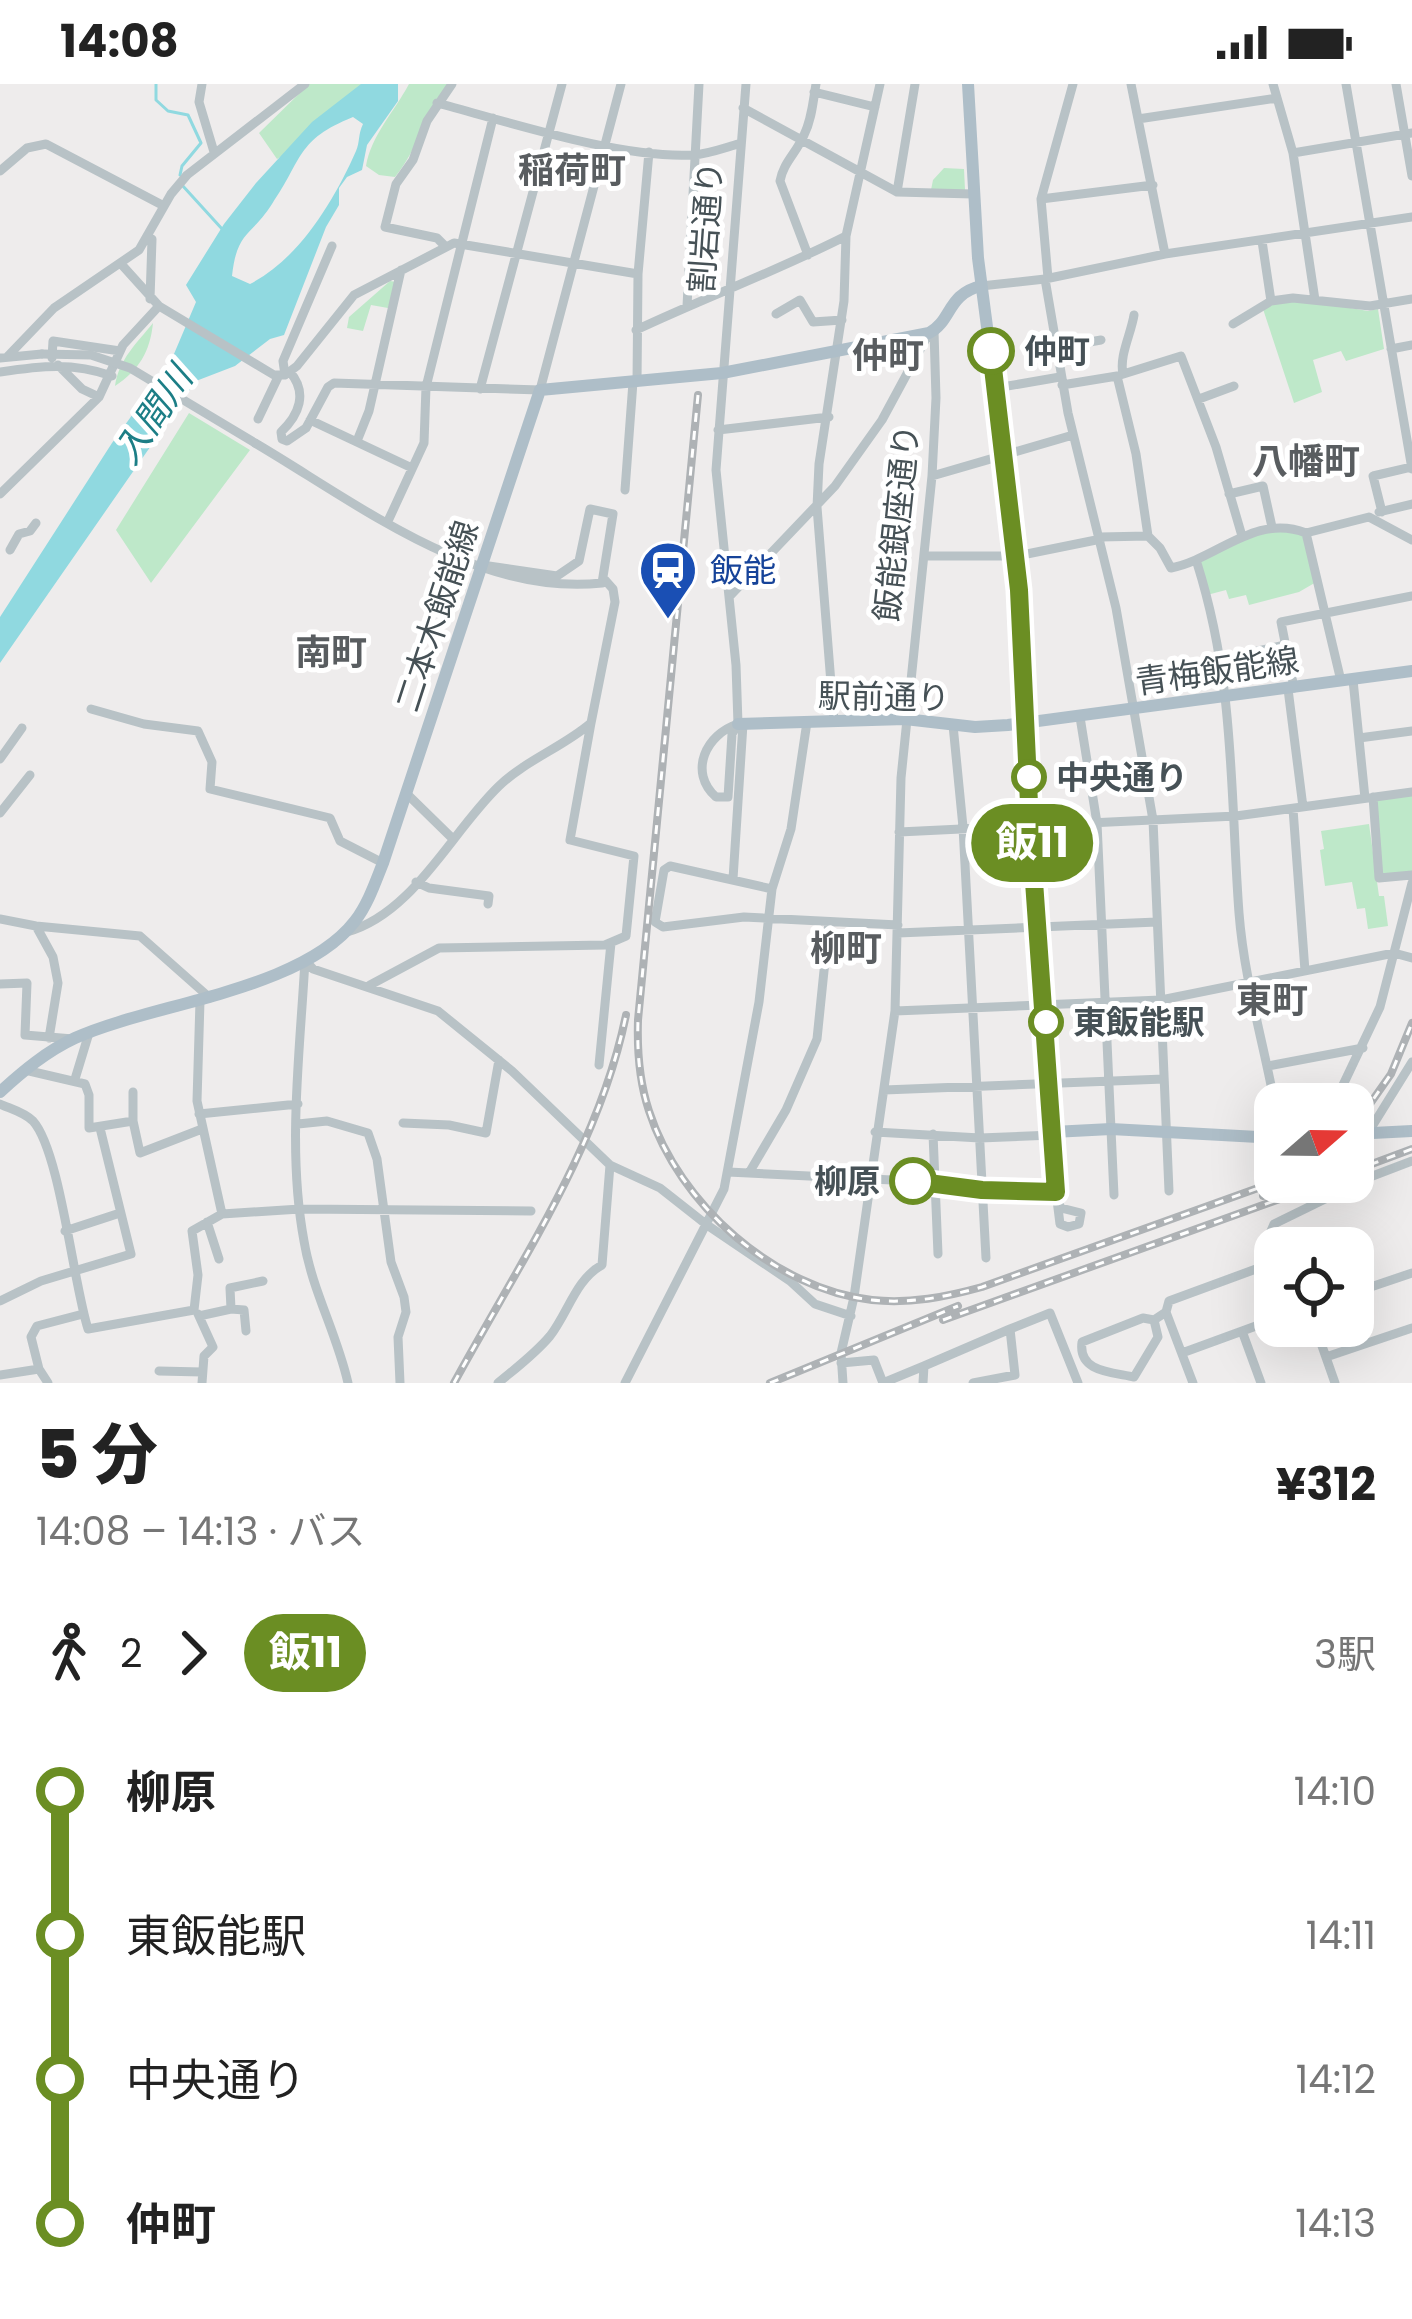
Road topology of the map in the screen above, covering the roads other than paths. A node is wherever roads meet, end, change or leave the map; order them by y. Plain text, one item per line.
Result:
1 (202, 84) edge
2 (305, 84) edge
3 (452, 84) edge
4 (562, 84) edge
5 (621, 84) edge
6 (699, 84) edge
7 (746, 84) edge
8 (880, 84) edge
9 (915, 84) edge
10 (968, 84) edge
11 (1073, 84) edge
12 (1131, 84) edge
13 (1273, 84) edge
14 (1346, 84) edge
15 (1396, 84) edge
16 (292, 88) edge
17 (815, 88) edge
18 (1277, 98) junction
19 (437, 103) junction
20 (875, 107) junction
21 (743, 108) junction
22 (493, 118) junction
23 (1138, 119) junction
24 (550, 131) junction
25 (1408, 134) edge
26 (803, 140) junction
27 (1356, 143) junction
28 (738, 144) junction
29 (605, 145) junction
30 (214, 152) junction
31 (649, 152) junction
32 (1293, 153) junction
33 (695, 155) junction
34 (0, 171) edge
35 (860, 172) junction
36 (1412, 176) edge
37 (1153, 185) junction
38 (897, 192) junction
39 (973, 194) junction
40 (1041, 199) junction
41 (164, 206) junction
42 (1412, 217) edge
43 (1369, 225) junction
44 (154, 230) junction
45 (1305, 235) junction
46 (845, 236) junction
47 (1262, 241) junction
48 (460, 242) junction
49 (332, 246) dead end
50 (445, 246) junction
51 (516, 252) junction
52 (808, 254) junction
53 (1165, 254) junction
54 (572, 264) junction
55 (122, 265) junction
56 (401, 270) junction
57 (638, 274) junction
58 (1046, 278) junction
59 (981, 286) junction
60 (728, 287) junction
61 (1412, 298) edge
62 (1315, 299) junction
63 (1271, 301) junction
64 (154, 302) junction
65 (1382, 303) junction
66 (687, 306) junction
67 (776, 314) dead end
68 (1134, 315) dead end
69 (842, 320) junction
70 (1233, 323) dead end
71 (636, 330) junction
72 (932, 332) junction
73 (1101, 340) dead end
74 (1412, 345) edge
75 (838, 348) junction
76 (1055, 348) junction
77 (1391, 349) junction
78 (120, 351) junction
79 (4, 358) edge
80 (1412, 364) edge
81 (55, 365) junction
82 (1394, 367) junction
83 (0, 372) edge
84 (722, 373) junction
85 (281, 374) junction
86 (1120, 375) junction
87 (112, 376) junction
88 (1061, 381) junction
89 (635, 382) junction
90 (374, 383) junction
91 (1234, 386) dead end
92 (426, 388) junction
93 (996, 388) junction
94 (480, 389) junction
95 (539, 390) junction
96 (1412, 393) edge
97 (1400, 396) junction
98 (100, 397) junction
99 (1199, 399) junction
100 (829, 417) junction
101 (258, 419) dead end
102 (310, 420) junction
103 (718, 430) junction
104 (1409, 431) edge
105 (1073, 435) junction
106 (357, 441) junction
107 (1002, 455) junction
108 (1411, 462) edge
109 (412, 468) junction
110 (932, 476) junction
111 (626, 490) dead end
112 (0, 494) edge
113 (1228, 494) junction
114 (1412, 504) edge
115 (818, 507) junction
116 (1382, 512) junction
117 (1369, 518) junction
118 (388, 521) junction
119 (36, 523) dead end
120 (1272, 527) junction
121 (1306, 532) junction
122 (19, 534) junction
123 (1148, 536) junction
124 (1242, 536) junction
125 (1101, 538) junction
126 (0, 540) edge
127 (1412, 540) edge
128 (10, 550) dead end
129 (925, 556) junction
130 (1017, 556) junction
131 (1197, 563) junction
132 (482, 565) junction
133 (605, 580) junction
134 (1412, 596) edge
135 (729, 597) junction
136 (1325, 613) junction
137 (1285, 645) junction
138 (1221, 659) junction
139 (1412, 671) edge
140 (1347, 681) junction
141 (1291, 688) junction
142 (1228, 698) junction
143 (91, 709) dead end
144 (1134, 709) junction
145 (1080, 716) junction
146 (905, 719) junction
147 (834, 721) junction
148 (807, 722) junction
149 (592, 723) junction
150 (1028, 723) junction
151 (741, 724) junction
152 (953, 725) junction
153 (22, 728) dead end
154 (1412, 731) edge
155 (1359, 738) junction
156 (0, 759) edge
157 (30, 775) dead end
158 (1412, 792) edge
159 (406, 793) junction
160 (1369, 798) junction
161 (1298, 808) junction
162 (0, 813) edge
163 (1236, 816) junction
164 (1153, 820) junction
165 (1097, 823) junction
166 (1030, 825) junction
167 (963, 827) junction
168 (899, 832) junction
169 (453, 839) junction
170 (383, 863) junction
171 (733, 879) junction
172 (1412, 879) edge
173 (416, 882) junction
174 (772, 889) junction
175 (639, 897) junction
176 (658, 900) junction
177 (488, 904) dead end
178 (767, 918) junction
179 (0, 919) edge
180 (829, 922) junction
181 (1157, 922) junction
182 (1101, 925) junction
183 (36, 926) junction
184 (1040, 927) junction
185 (898, 929) junction
186 (967, 930) junction
187 (345, 933) junction
188 (611, 943) junction
189 (1394, 953) junction
190 (1412, 958) edge
191 (305, 960) junction
192 (1305, 971) junction
193 (1248, 982) junction
194 (0, 984) edge
195 (370, 986) junction
196 (205, 1000) junction
197 (1161, 1000) junction
198 (1104, 1002) junction
199 (1045, 1005) junction
200 (973, 1007) junction
201 (895, 1011) junction
202 (90, 1032) junction
203 (50, 1038) junction
204 (73, 1039) junction
205 (1363, 1048) junction
206 (499, 1060) junction
207 (1412, 1062) edge
208 (599, 1065) dead end
209 (1268, 1066) junction
210 (25, 1070) junction
211 (1164, 1078) junction
212 (75, 1079) junction
213 (1108, 1081) junction
214 (1049, 1082) junction
215 (1271, 1083) edge
216 (1345, 1083) edge
217 (977, 1084) junction
218 (884, 1090) junction
219 (0, 1092) edge
220 (133, 1093) dead end
221 (0, 1104) edge
222 (298, 1104) junction
223 (199, 1114) junction
224 (134, 1120) junction
225 (403, 1123) dead end
226 (298, 1124) junction
227 (1374, 1125) edge
228 (100, 1128) junction
229 (202, 1129) junction
230 (1111, 1129) junction
231 (1412, 1130) edge
232 (875, 1132) junction
233 (1166, 1132) junction
234 (1053, 1133) junction
235 (1374, 1133) edge
236 (933, 1134) junction
237 (1254, 1137) edge
238 (980, 1138) junction
239 (1412, 1161) edge
240 (610, 1165) junction
241 (728, 1172) junction
242 (749, 1173) junction
243 (869, 1179) junction
244 (934, 1182) junction
245 (982, 1190) junction
246 (1169, 1191) dead end
247 (1114, 1195) dead end
248 (1057, 1196) joint
249 (299, 1210) junction
250 (385, 1210) junction
251 (530, 1210) dead end
252 (120, 1213) junction
253 (222, 1214) junction
254 (207, 1222) junction
255 (706, 1225) junction
256 (1273, 1227) edge
257 (65, 1231) junction
258 (938, 1254) dead end
259 (986, 1258) dead end
260 (219, 1259) dead end
261 (1254, 1270) edge
262 (74, 1273) junction
263 (1412, 1273) edge
264 (263, 1281) dead end
265 (1374, 1287) edge
266 (0, 1301) edge
267 (231, 1309) junction
268 (1166, 1312) junction
269 (196, 1313) junction
270 (83, 1314) junction
271 (851, 1316) junction
272 (1154, 1319) junction
273 (1254, 1326) edge
274 (1412, 1328) edge
275 (1010, 1329) junction
276 (246, 1331) dead end
277 (1242, 1331) junction
278 (1322, 1347) edge
279 (1182, 1353) junction
280 (1326, 1357) junction
281 (1084, 1361) junction
282 (841, 1363) junction
283 (924, 1366) junction
284 (1072, 1368) junction
285 (39, 1369) junction
286 (158, 1371) dead end
287 (0, 1375) edge
288 (202, 1378) edge
289 (1016, 1379) edge
290 (1135, 1380) edge
291 (47, 1383) edge
292 (348, 1383) edge
293 (400, 1383) edge
294 (498, 1383) edge
295 (625, 1383) edge
296 (843, 1383) edge
297 (883, 1383) edge
298 (923, 1383) edge
299 (973, 1383) edge
300 (1078, 1383) edge
301 (1193, 1383) edge
302 (1261, 1383) edge
303 (1336, 1383) edge

1 - 30 street
2 - 16 street
3 - 19 street
4 - 24 street
5 - 29 street
6 - 33 street
7 - 21 street, 割岩通り
8 - 20 street
9 - 38 street
10 - 39 main road
11 - 40 street
12 - 23 street
13 - 18 street
14 - 27 street
15 - 25 street
16 - 30 street
17 - 20 street
17 - 26 street
18 - 23 street
18 - 32 street
19 - 22 street
19 - 50 street
20 - 35 street
21 - 26 street
21 - 28 street, 割岩通り
22 - 24 street
22 - 48 street
23 - 37 street
24 - 29 street
24 - 51 street
25 - 27 street
25 - 36 street
26 - 35 street
26 - 52 street
27 - 32 street
27 - 43 street
28 - 33 street
28 - 60 street, 割岩通り
29 - 31 street
29 - 54 street
30 - 41 street
31 - 33 street
31 - 57 street
32 - 45 street
33 - 66 street
34 - 41 street
35 - 38 street
35 - 46 street
37 - 40 street
37 - 53 street
38 - 39 street
39 - 59 main road
40 - 58 street
41 - 44 street
42 - 43 street
43 - 45 street
43 - 65 street
44 - 55 street
44 - 64 street
45 - 47 street
45 - 62 street
46 - 52 street
46 - 69 street
47 - 53 street
47 - 63 street
48 - 50 street
48 - 51 street
48 - 92 street
49 - 85 street
50 - 56 street
51 - 54 street
51 - 94 street
52 - 60 street
53 - 58 street
54 - 57 street
54 - 95 street
55 - 64 street
55 - 79 street
56 - 85 street
56 - 90 street
57 - 71 street
58 - 59 street
58 - 76 street
59 - 72 main road
59 - 93 main road
60 - 66 street
60 - 84 street, 割岩通り
61 - 65 street
62 - 63 street
62 - 65 street
63 - 70 street
64 - 78 street
64 - 85 street
65 - 77 street
66 - 71 street
67 - 69 street
68 - 86 street
69 - 75 street
71 - 89 street
72 - 75 main road
72 - 110 street, 飯能銀座通り
72 - 115 street
73 - 76 street
74 - 77 street
75 - 84 main road
75 - 100 street
76 - 88 street
77 - 82 street
78 - 81 street
78 - 87 street
79 - 118 street, bridge
80 - 82 street
81 - 83 street
81 - 87 street
81 - 98 street
82 - 97 street
84 - 89 main road
84 - 103 street, 割岩通り
85 - 101 street
85 - 102 street
86 - 88 street
86 - 99 street
86 - 123 street
87 - 98 street
88 - 93 street
88 - 105 street
89 - 95 main road
89 - 111 street
90 - 92 street
90 - 102 street
90 - 106 street
91 - 99 street
92 - 94 street
92 - 109 street
93 - 107 main road
94 - 95 street
95 - 132 main road, 二本木飯能線
96 - 97 street
97 - 104 street
98 - 112 street
99 - 113 street
100 - 103 street
100 - 115 street
102 - 106 street
103 - 135 street, 割岩通り
104 - 108 street
105 - 107 street
105 - 125 street
106 - 109 street
107 - 110 street
107 - 130 main road
108 - 116 street
109 - 118 street
110 - 129 street, 飯能銀座通り
113 - 120 street
113 - 124 street
114 - 116 street
115 - 135 street
115 - 147 street
116 - 117 street
117 - 121 street
117 - 127 street
118 - 132 street
119 - 122 street
120 - 121 street
120 - 124 street
121 - 136 street
122 - 126 street
122 - 128 street
123 - 125 street
123 - 131 street
124 - 131 street
125 - 130 street
125 - 144 street
129 - 130 street
129 - 146 street, 飯能銀座通り
130 - 150 main road
131 - 138 street
132 - 133 street
132 - 133 street
132 - 159 main road, 二本木飯能線
133 - 149 street
134 - 136 street
135 - 151 street, 割岩通り
136 - 137 street
136 - 140 street
137 - 138 street
137 - 141 street
138 - 142 street
139 - 140 main road, 青梅飯能線
140 - 141 main road, 青梅飯能線
140 - 155 street
141 - 142 main road, 青梅飯能線
141 - 161 street
142 - 144 main road, 青梅飯能線
142 - 163 street
143 - 170 street
144 - 145 main road, 青梅飯能線
144 - 164 street
145 - 150 main road, 青梅飯能線
145 - 165 street
146 - 147 main road, 駅前通り
146 - 152 main road, 駅前通り
146 - 168 street, 飯能銀座通り
147 - 148 main road, 駅前通り
148 - 151 main road, 駅前通り
148 - 174 street
149 - 169 street
149 - 175 street
150 - 152 main road, 駅前通り
150 - 166 main road
151 - 151 street
151 - 171 street
152 - 167 street
153 - 156 street
154 - 155 street
155 - 160 street
157 - 162 street
158 - 160 street
159 - 169 street
159 - 170 main road, 二本木飯能線
160 - 161 street
160 - 172 street
161 - 163 street
161 - 192 street
163 - 164 street
163 - 193 street
164 - 165 street
164 - 181 street
165 - 166 street
165 - 182 street
166 - 167 street
166 - 184 main road
167 - 168 street
167 - 186 street
168 - 185 street, 飯能銀座通り
169 - 173 street
170 - 187 main road, 二本木飯能線
171 - 174 street
171 - 176 street
172 - 189 street
173 - 177 street
173 - 187 street
174 - 178 street
175 - 176 street
175 - 188 street
176 - 178 street
178 - 180 street
178 - 241 street
179 - 183 street
180 - 185 street
180 - 242 street
181 - 182 street
181 - 197 street
182 - 184 street
182 - 198 street
183 - 196 street
183 - 203 street
184 - 186 street
184 - 199 main road
185 - 186 street
185 - 201 street, 飯能銀座通り
186 - 200 street
187 - 191 main road, 二本木飯能線
188 - 195 street
188 - 208 street
189 - 190 street
189 - 192 street
189 - 205 street
191 - 195 street
191 - 196 main road, 二本木飯能線
191 - 222 street
192 - 193 street
193 - 197 street
193 - 209 street
194 - 203 street
195 - 206 street
196 - 202 main road, 二本木飯能線
196 - 223 street
197 - 198 street
197 - 211 street
198 - 199 street
198 - 213 street
199 - 200 street
199 - 214 main road
200 - 201 street
200 - 217 street
201 - 218 street, 飯能銀座通り
202 - 204 main road, 二本木飯能線
202 - 212 street
203 - 204 street
204 - 210 main road, 二本木飯能線
205 - 209 street
205 - 216 street
206 - 225 street
206 - 240 street
207 - 227 street
209 - 215 street
210 - 212 street
210 - 219 main road, 二本木飯能線
211 - 213 street
211 - 233 street
212 - 228 street
213 - 214 street
213 - 230 street
214 - 217 street
214 - 234 main road
217 - 218 street
217 - 238 street
218 - 232 street, 飯能銀座通り
220 - 224 street
221 - 257 street
222 - 223 street
222 - 226 street
223 - 229 street
224 - 228 street
224 - 229 street
226 - 249 street
226 - 250 street
228 - 252 street
229 - 253 street
230 - 233 main road
230 - 234 main road
230 - 247 street
231 - 235 main road
232 - 236 street
232 - 243 street, 飯能銀座通り
233 - 237 main road
233 - 246 street
234 - 238 street
234 - 248 main road
236 - 238 street
236 - 244 street
238 - 245 street
239 - 256 street
240 - 255 street
240 - 294 street
241 - 242 street
241 - 255 street
242 - 243 street
243 - 244 street
243 - 271 street, 飯能銀座通り
244 - 245 street
244 - 258 street
245 - 248 street
245 - 259 street
249 - 250 street
249 - 253 street
249 - 292 street
250 - 251 street
250 - 293 street
252 - 257 street
252 - 262 street
253 - 254 street
254 - 260 street
254 - 269 street
255 - 271 street
255 - 295 street
257 - 262 street
261 - 268 street
262 - 266 street
262 - 270 street
263 - 265 street
264 - 267 street
267 - 269 street
267 - 276 street
268 - 272 street
268 - 279 street
269 - 270 street
269 - 288 street
270 - 285 street
271 - 282 street, 飯能銀座通り
272 - 281 street
272 - 290 street
273 - 277 street
274 - 280 street
275 - 283 street
275 - 284 street
275 - 289 street
277 - 279 street
277 - 302 street
278 - 280 street
279 - 301 street
280 - 303 street
281 - 284 street
281 - 290 street
282 - 296 street, 飯能銀座通り
282 - 297 street
283 - 297 street
283 - 298 street
284 - 300 street
285 - 287 street
285 - 291 street
286 - 288 street
289 - 299 street

